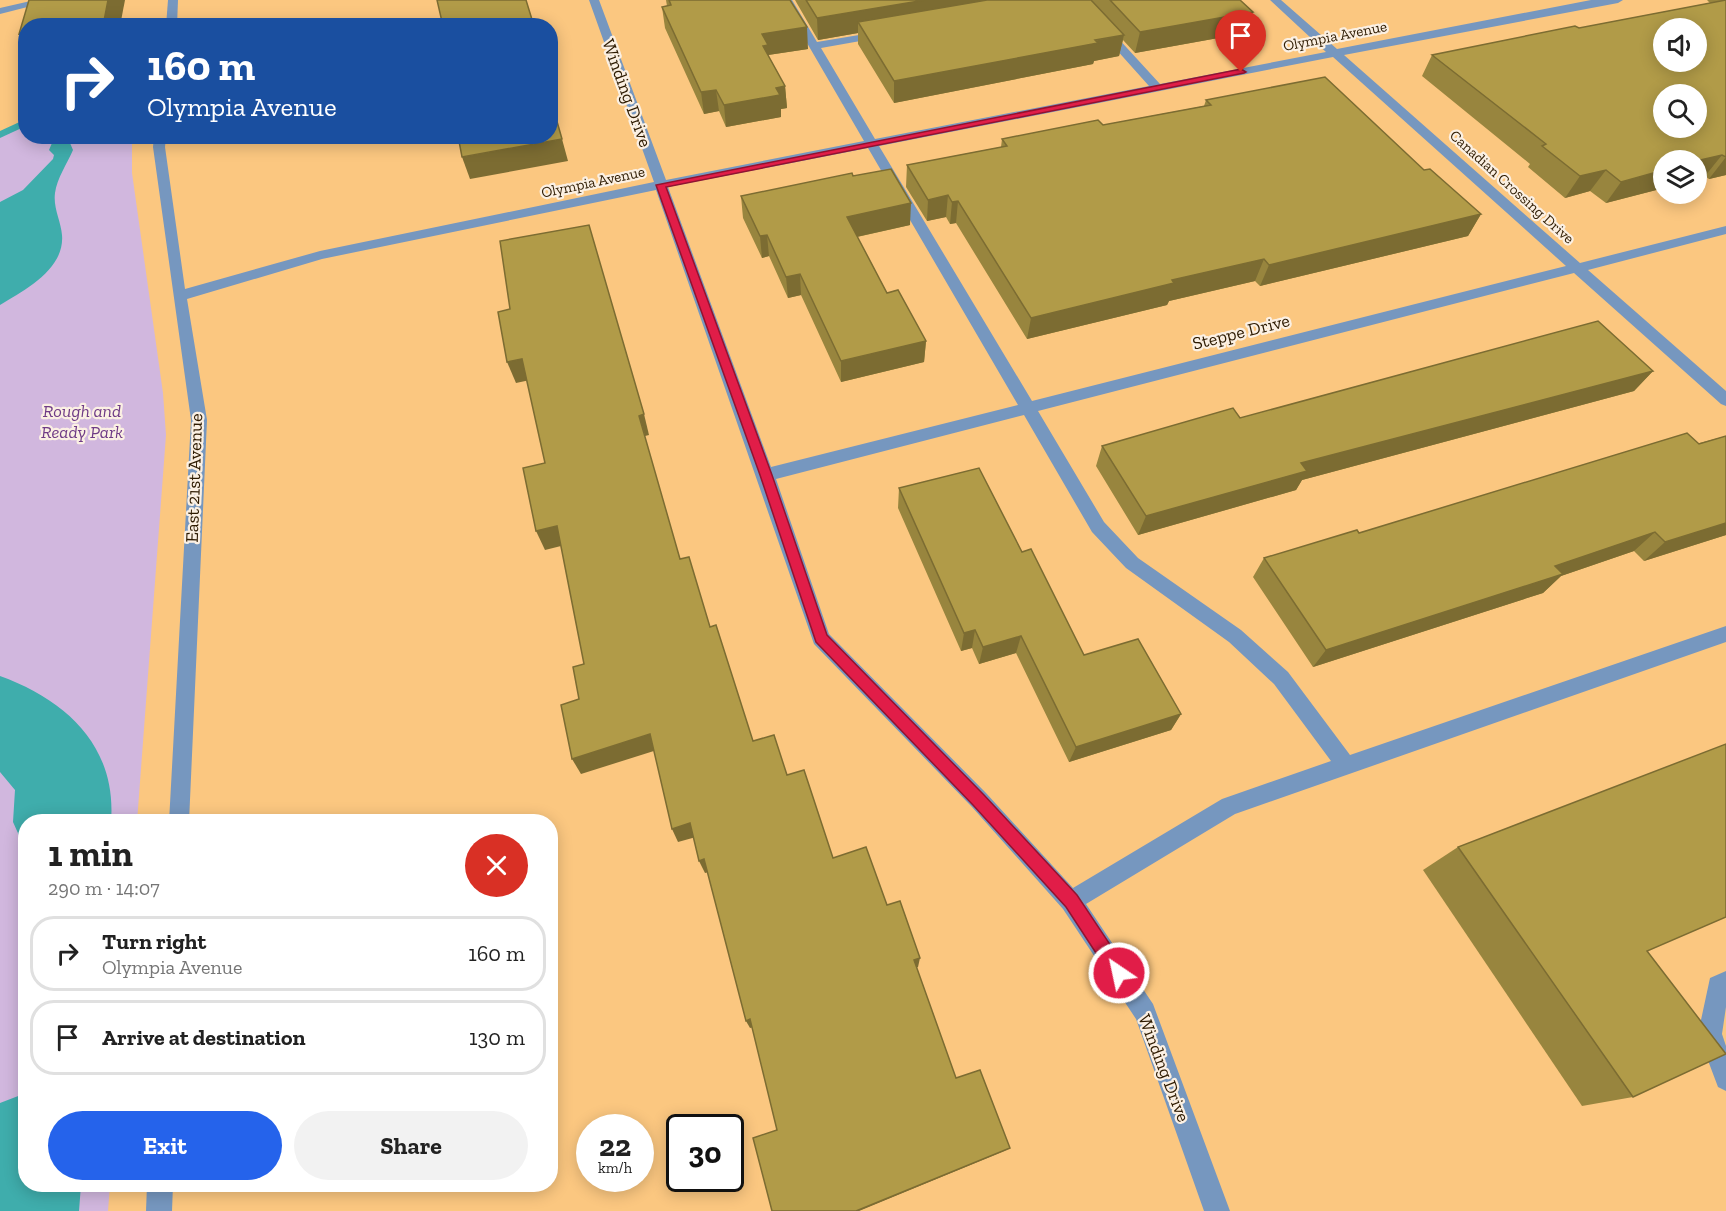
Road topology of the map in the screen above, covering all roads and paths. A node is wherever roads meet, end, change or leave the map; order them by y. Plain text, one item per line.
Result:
1 (50, 0) edge
2 (173, 0) edge
3 (594, 0) edge
4 (787, 0) edge
5 (1275, 0) edge
6 (1558, 0) edge
7 (1618, 0) edge
8 (1073, 1) edge
9 (1569, 8) junction
10 (0, 11) edge
11 (172, 18) edge
12 (894, 32) edge
13 (814, 46) junction
14 (1335, 53) junction
15 (1157, 88) junction
16 (871, 143) junction
17 (159, 144) edge
18 (661, 185) junction
19 (1726, 230) edge
20 (1576, 266) junction
21 (178, 296) junction
22 (1719, 386) edge
23 (1726, 400) edge
24 (1027, 408) junction
25 (766, 475) junction
26 (1726, 634) edge
27 (1346, 766) junction
28 (179, 814) edge
29 (1071, 901) junction
30 (1726, 982) edge
31 (1726, 1079) edge
32 (160, 1192) edge
33 (159, 1211) edge
34 (1217, 1211) edge

1 - 10 street
2 - 11 street
3 - 18 street, Winding Drive
4 - 13 street
5 - 14 street, Canadian Crossing Drive
6 - 9 street
7 - 9 street, Olympia Avenue
8 - 15 street
9 - 14 street, Olympia Avenue
12 - 13 street
13 - 16 street
14 - 15 street, Olympia Avenue
14 - 20 street, Canadian Crossing Drive
15 - 16 street, Olympia Avenue
16 - 18 street, Olympia Avenue
16 - 24 street
17 - 21 street, East 21st Avenue
18 - 21 street, Olympia Avenue
18 - 25 street, Winding Drive
19 - 20 street, Steppe Drive
20 - 22 street, Canadian Crossing Drive
20 - 24 street, Steppe Drive
21 - 28 street, East 21st Avenue
22 - 23 street, Canadian Crossing Drive
24 - 25 street, Steppe Drive
24 - 27 street
25 - 29 street, Winding Drive
26 - 27 street
27 - 29 street
29 - 34 street, Winding Drive
30 - 31 street
32 - 33 street

